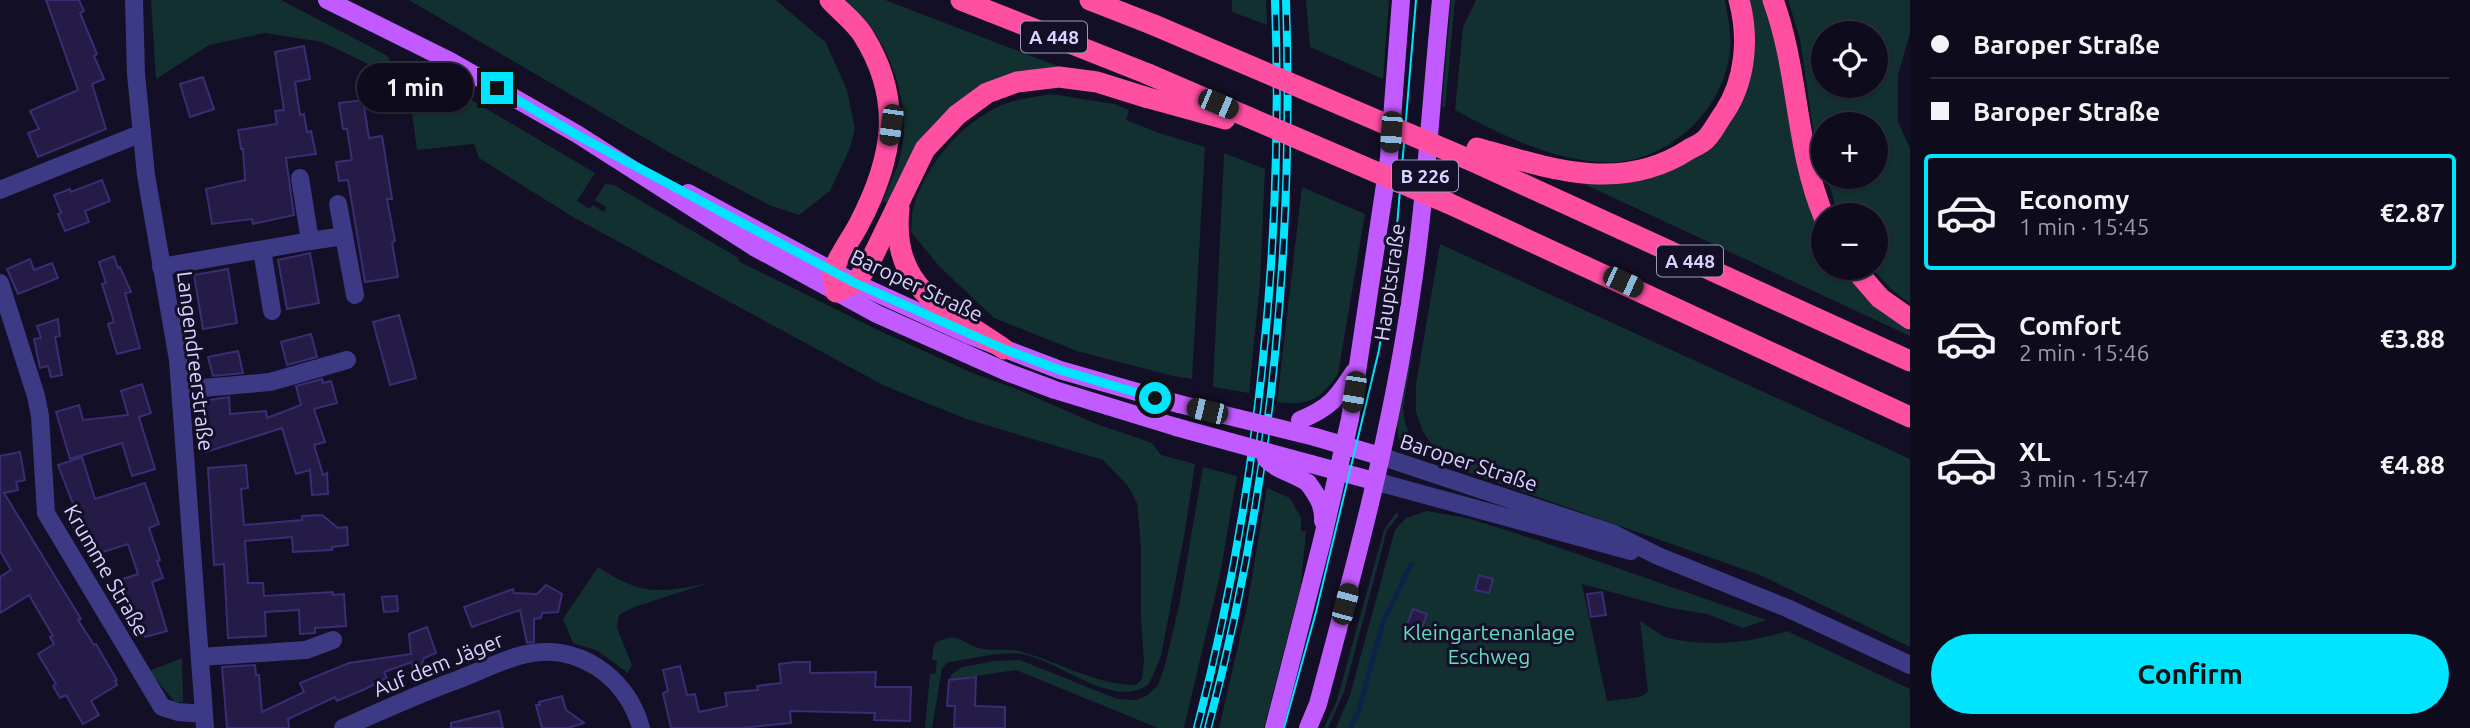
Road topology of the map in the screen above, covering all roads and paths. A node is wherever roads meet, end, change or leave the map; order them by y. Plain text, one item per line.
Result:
1 (134, 0) edge
2 (327, 0) edge
3 (830, 0) edge
4 (961, 0) edge
5 (1090, 0) edge
6 (1401, 0) edge
7 (1441, 0) edge
8 (1739, 0) edge
9 (1773, 0) edge
10 (142, 133) junction
11 (1311, 144) junction
12 (1474, 154) junction
13 (300, 177) dead end
14 (0, 190) edge
15 (900, 200) junction
16 (1818, 203) edge
17 (338, 204) dead end
18 (344, 236) junction
19 (310, 241) junction
20 (262, 250) junction
21 (161, 267) junction
22 (1864, 280) edge
23 (841, 282) junction
24 (0, 283) edge
25 (355, 295) dead end
26 (272, 311) dead end
27 (1910, 319) edge
28 (1004, 349) junction
29 (347, 360) dead end
30 (1910, 361) edge
31 (1358, 366) junction
32 (181, 390) junction
33 (1910, 416) edge
34 (1261, 424) junction
35 (1344, 445) junction
36 (1256, 449) junction
37 (1380, 456) junction
38 (1338, 471) junction
39 (1374, 481) junction
40 (1308, 483) joint
41 (1322, 541) junction
42 (1658, 556) junction
43 (333, 640) dead end
44 (200, 657) junction
45 (1910, 665) edge
46 (205, 721) edge
47 (343, 728) edge
48 (641, 728) edge
49 (1274, 728) edge
50 (1308, 728) edge

1 - 10 street, Langendreerstraße
2 - 23 main road, Baroper Straße
3 - 23 highway
4 - 11 highway, A 448, bridge
5 - 12 highway, A 448, bridge
6 - 31 main road, Hauptstraße / B 226
7 - 37 main road, Hauptstraße / B 226
8 - 12 highway
9 - 16 highway
10 - 14 street
10 - 21 street, Langendreerstraße
11 - 15 highway, bridge
11 - 33 highway, A 448, bridge
12 - 30 highway, A 448
13 - 19 street
15 - 23 highway
15 - 28 highway
17 - 18 street
18 - 19 street
18 - 25 street
19 - 20 street
20 - 21 street
20 - 26 street
21 - 32 street, Langendreerstraße
22 - 27 highway
23 - 28 main road, Baroper Straße / B 226
23 - 36 main road, Baroper Straße, bridge
24 - 46 street, Krumme Straße
28 - 34 main road, Baroper Straße / B 226, bridge
29 - 32 street
31 - 34 main road, Baroper Straße / B 226
31 - 35 main road, Hauptstraße / B 226
32 - 44 street, Langendreerstraße
34 - 35 main road, Baroper Straße / B 226, bridge
35 - 37 main road, Baroper Straße / B 226
35 - 38 main road, Hauptstraße
36 - 38 main road, Baroper Straße, bridge
36 - 40 main road, Baroper Straße, bridge
37 - 39 main road, Hauptstraße / B 226
37 - 42 street, Baroper Straße
38 - 39 main road, Baroper Straße
38 - 41 main road, Hauptstraße
39 - 42 street, Baroper Straße
39 - 50 main road, Hauptstraße
40 - 41 main road, Hauptstraße
41 - 49 main road, Hauptstraße
42 - 45 street, Baroper Straße
43 - 44 street
44 - 46 street, Langendreerstraße
47 - 48 street, Auf dem Jäger

